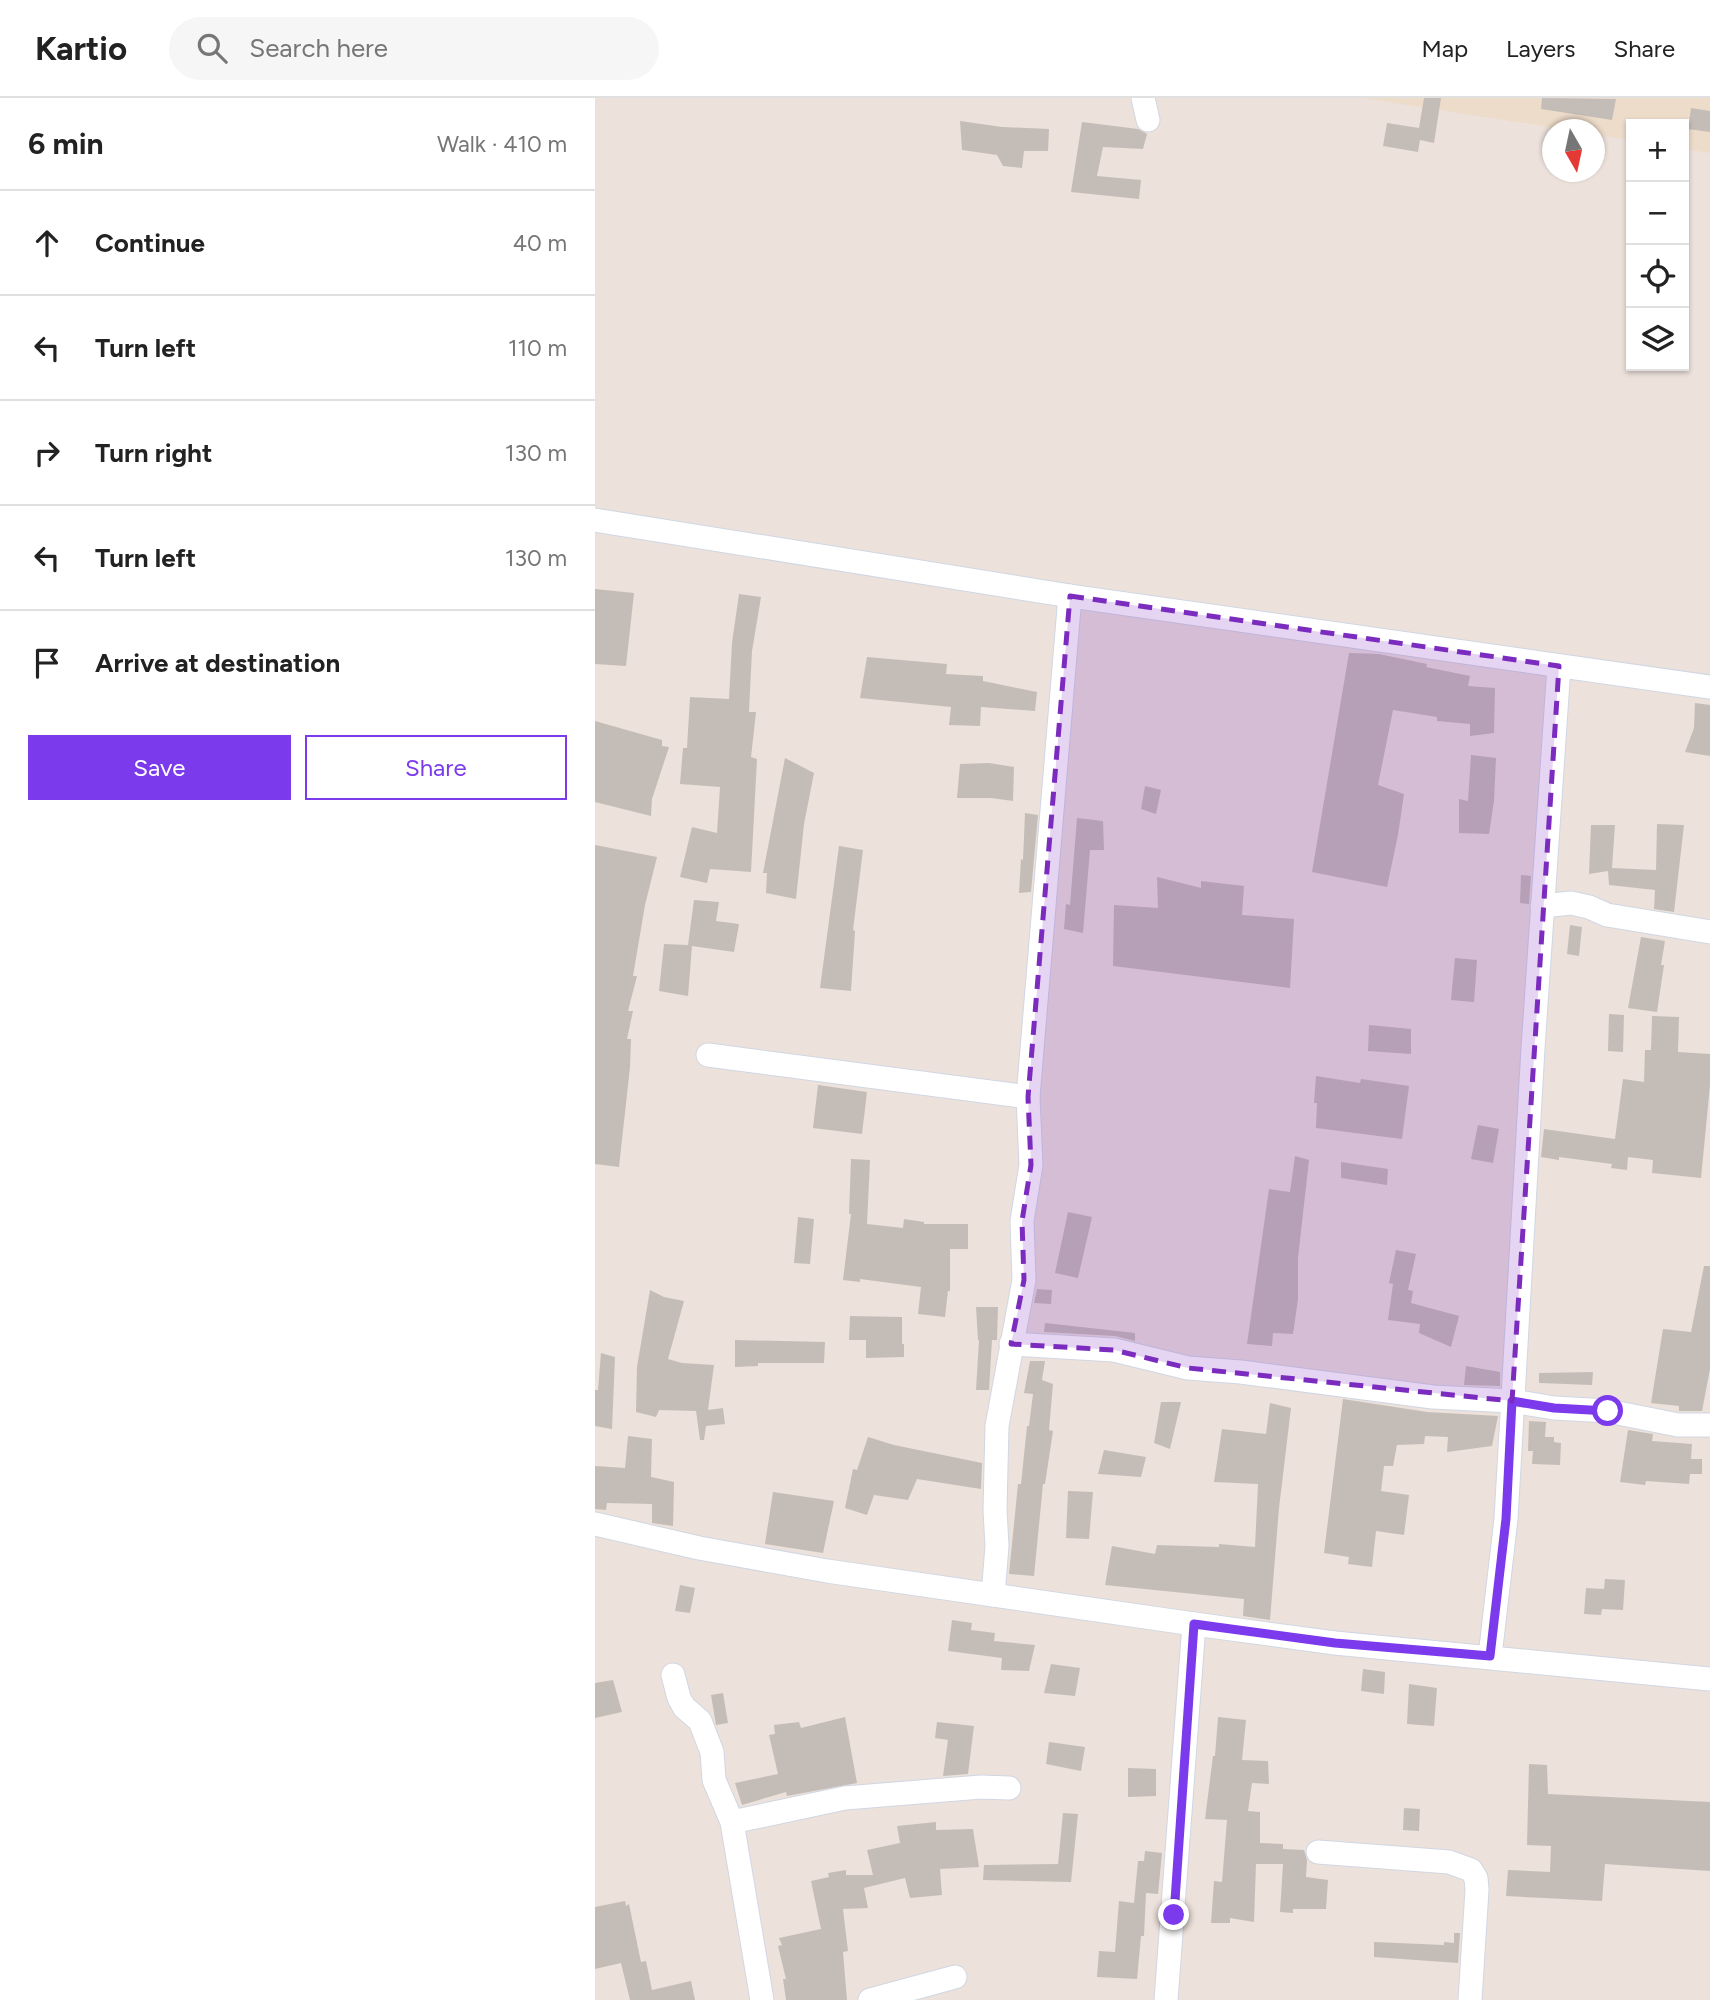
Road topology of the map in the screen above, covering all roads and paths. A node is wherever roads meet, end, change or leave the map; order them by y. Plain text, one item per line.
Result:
1 (595, 520) edge
2 (1070, 596) junction
3 (1559, 666) junction
4 (1710, 687) edge
5 (1542, 906) junction
6 (1710, 932) edge
7 (708, 1055) dead end
8 (1028, 1097) junction
9 (1011, 1344) junction
10 (1512, 1401) junction
11 (1710, 1424) edge
12 (595, 1524) edge
13 (993, 1595) junction
14 (1194, 1624) junction
15 (1490, 1656) junction
16 (673, 1675) dead end
17 (1710, 1679) edge
18 (1009, 1788) dead end
19 (732, 1822) junction
20 (1318, 1852) dead end
21 (955, 1977) dead end
22 (762, 2000) edge
23 (870, 2000) edge
24 (1166, 2000) edge
25 (1470, 2000) edge

1 - 2 street
2 - 3 street
2 - 8 street
3 - 4 street
3 - 5 street
5 - 6 street
5 - 10 street
7 - 8 street
8 - 9 street
9 - 10 street
9 - 13 street
10 - 11 street
10 - 15 street
12 - 13 street
13 - 14 street
14 - 15 street
14 - 24 street
15 - 17 street
16 - 19 street
18 - 19 street
19 - 22 street
20 - 25 street
21 - 23 street

